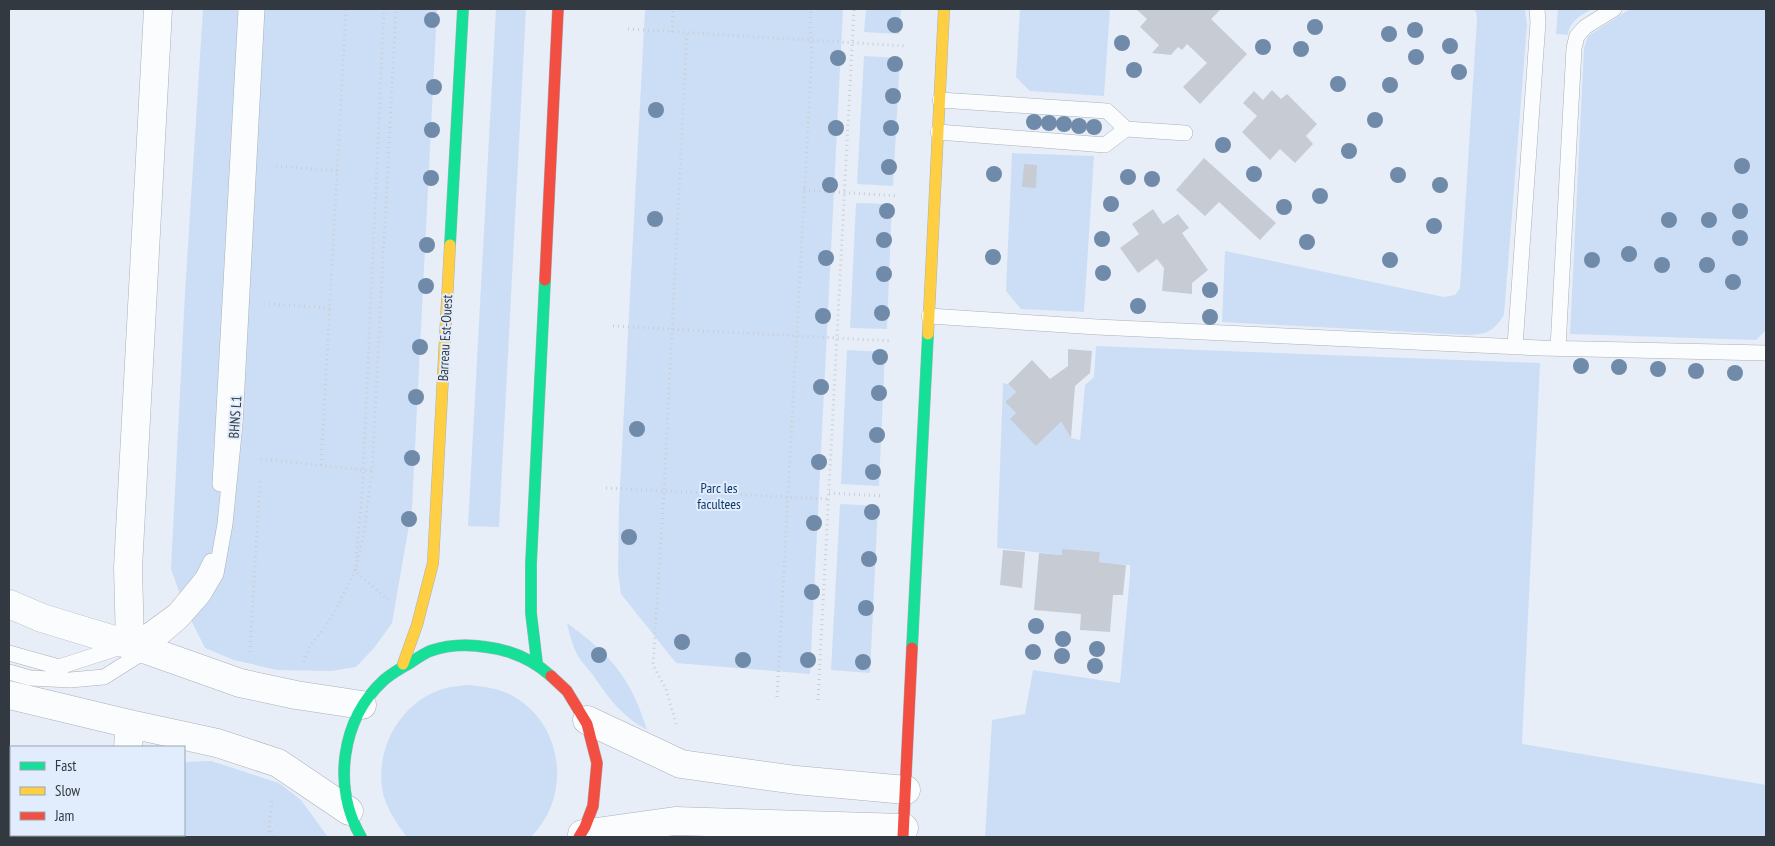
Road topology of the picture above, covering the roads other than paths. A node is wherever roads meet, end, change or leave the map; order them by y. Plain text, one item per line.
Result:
1 (158, 9) edge
2 (246, 9) edge
3 (257, 9) edge
4 (463, 9) edge
5 (558, 9) edge
6 (944, 9) edge
7 (1537, 9) edge
8 (1614, 9) edge
9 (940, 100) junction
10 (1126, 129) junction
11 (938, 132) junction
12 (1185, 133) dead end
13 (929, 316) junction
14 (1515, 346) junction
15 (1558, 348) junction
16 (1765, 351) edge
17 (9, 604) edge
18 (139, 647) junction
19 (9, 653) edge
20 (537, 662) junction
21 (403, 664) junction
22 (9, 672) edge
23 (9, 695) edge
24 (362, 705) junction
25 (587, 720) junction
26 (129, 736) edge
27 (906, 790) junction
28 (350, 811) junction
29 (904, 832) edge
30 (580, 836) edge
31 (361, 837) edge

1 - 18 street
2 - 18 lane, BHNS L1
3 - 18 lane, BHNS L1
4 - 21 main road, Barreau Est-Ouest
5 - 20 main road
6 - 9 main road
7 - 14 lane
8 - 15 lane
9 - 10 lane
9 - 11 main road
10 - 11 lane
10 - 12 lane
11 - 13 main road
13 - 14 lane
13 - 27 main road
14 - 15 lane
15 - 16 lane
17 - 18 street
18 - 19 lane, BHNS L1
18 - 22 lane, BHNS L1
18 - 24 street
20 - 21 main road
20 - 25 main road
21 - 24 main road
23 - 26 street
24 - 28 main road
25 - 27 street
25 - 30 main road
26 - 28 street
27 - 29 main road
28 - 31 main road
29 - 30 street

